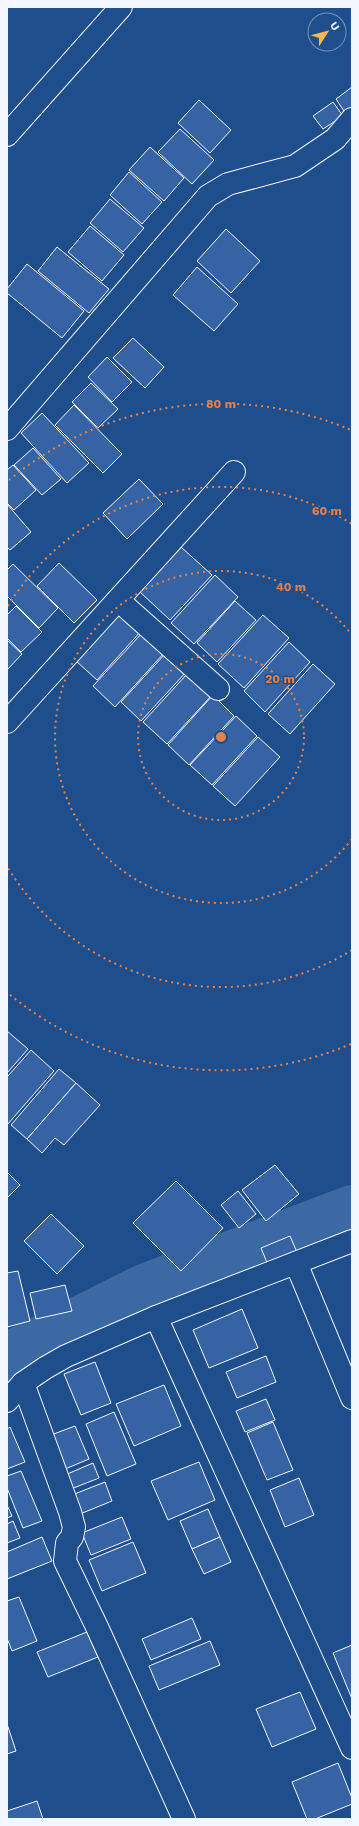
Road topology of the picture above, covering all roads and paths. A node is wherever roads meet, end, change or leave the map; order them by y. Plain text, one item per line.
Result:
1 (121, 7) edge
2 (352, 119) edge
3 (7, 135) edge
4 (7, 429) edge
5 (234, 472) dead end
6 (118, 600) junction
7 (218, 688) dead end
8 (7, 722) edge
9 (352, 1241) edge
10 (296, 1263) junction
11 (156, 1317) junction
12 (23, 1383) junction
13 (352, 1398) edge
14 (7, 1401) edge
15 (352, 1748) edge
16 (184, 1819) edge

1 - 3 street
2 - 4 street
5 - 6 street
6 - 7 street
6 - 8 street
9 - 10 street
10 - 11 street
10 - 13 street
11 - 12 street
11 - 15 street
12 - 14 street
12 - 16 street

